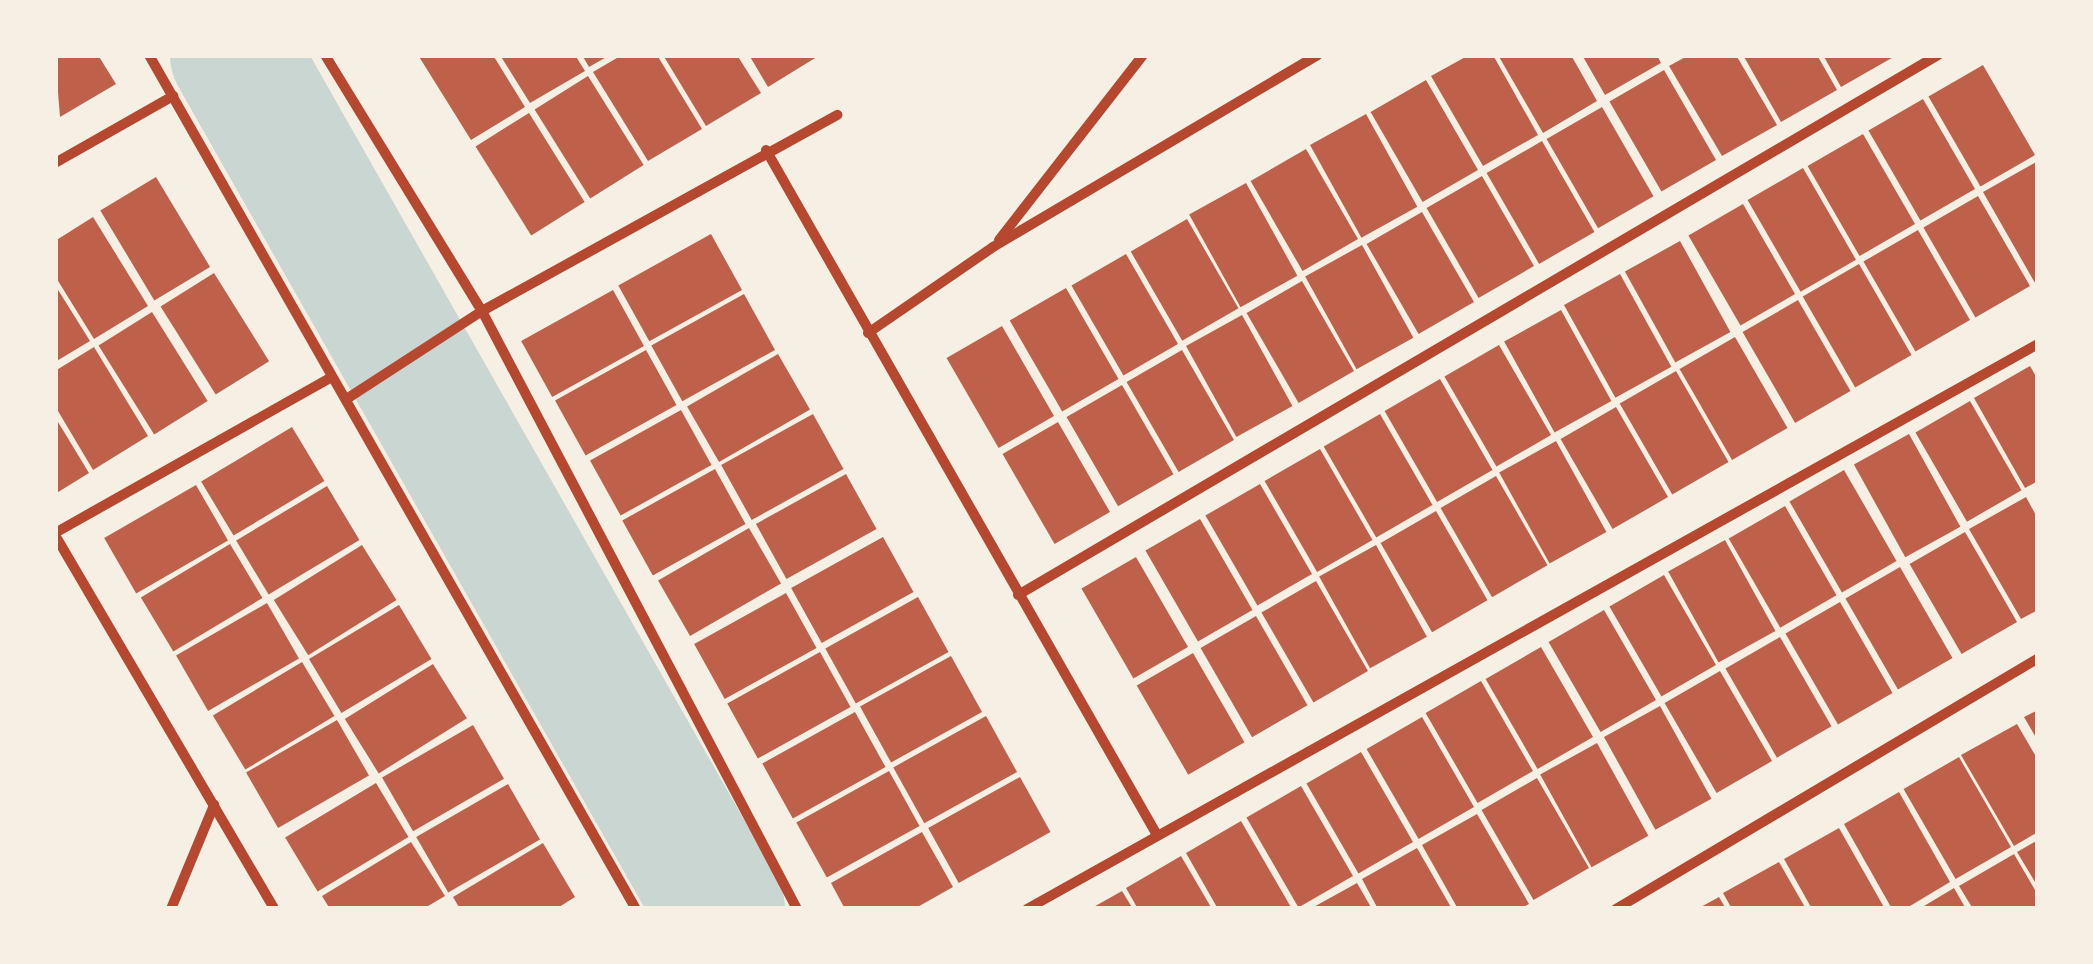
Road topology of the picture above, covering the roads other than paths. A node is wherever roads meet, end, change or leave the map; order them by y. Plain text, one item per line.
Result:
1 (149, 55) edge
2 (325, 55) edge
3 (1143, 55) edge
4 (1318, 55) edge
5 (1938, 55) edge
6 (172, 96) junction
7 (837, 115) dead end
8 (766, 150) junction
9 (55, 162) edge
10 (993, 247) junction
11 (482, 311) junction
12 (868, 334) junction
13 (2038, 344) edge
14 (332, 376) junction
15 (351, 396) junction
16 (55, 534) edge
17 (1018, 595) junction
18 (2038, 658) edge
19 (214, 805) junction
20 (1157, 835) junction
21 (171, 909) edge
22 (274, 909) edge
23 (636, 909) edge
24 (797, 909) edge
25 (1027, 909) edge
26 (1616, 909) edge

1 - 6 street
2 - 11 street
3 - 10 street
4 - 10 street
5 - 17 street
6 - 9 street
6 - 14 street
7 - 8 street
8 - 11 street
8 - 12 street
10 - 12 street
11 - 15 street
11 - 24 street
12 - 17 street
13 - 20 street
14 - 15 street
14 - 16 street
15 - 23 street
16 - 19 street
17 - 20 street
18 - 26 street
19 - 21 street
19 - 22 street
20 - 25 street

